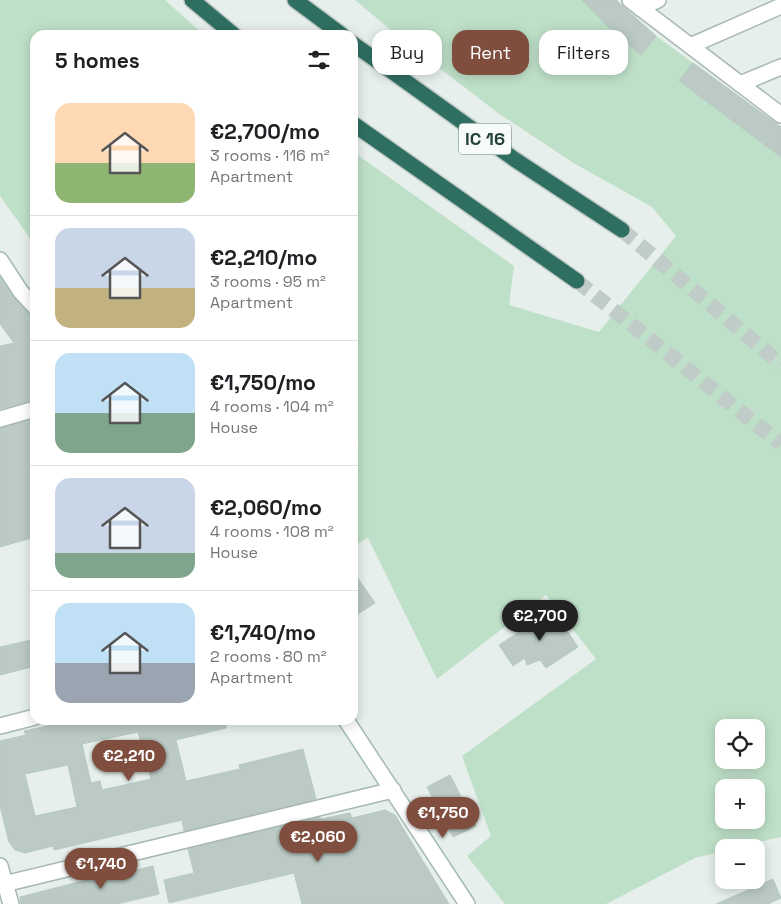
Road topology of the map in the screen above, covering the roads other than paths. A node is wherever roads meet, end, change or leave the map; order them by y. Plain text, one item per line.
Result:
1 (192, 0) edge
2 (295, 0) edge
3 (658, 0) edge
4 (635, 4) edge
5 (781, 6) edge
6 (228, 30) edge
7 (335, 30) edge
8 (690, 46) junction
9 (358, 47) edge
10 (781, 67) edge
11 (740, 84) junction
12 (781, 115) edge
13 (358, 127) edge
14 (622, 230) tunnel mouth
15 (0, 260) edge
16 (577, 281) tunnel mouth
17 (30, 302) edge
18 (30, 410) edge
19 (0, 419) edge
20 (30, 718) edge
21 (349, 725) edge
22 (0, 726) edge
23 (394, 790) junction
24 (0, 866) edge
25 (3, 885) edge
26 (10, 904) edge
27 (467, 904) edge

1 - 6 highway
2 - 7 highway
3 - 4 street
4 - 8 street
5 - 8 street
8 - 11 street
9 - 14 highway, IC 16
10 - 11 street
11 - 12 street
13 - 16 highway
15 - 17 street
18 - 19 street
20 - 22 street
21 - 23 street
23 - 25 street
23 - 27 street
24 - 25 street
25 - 26 street

